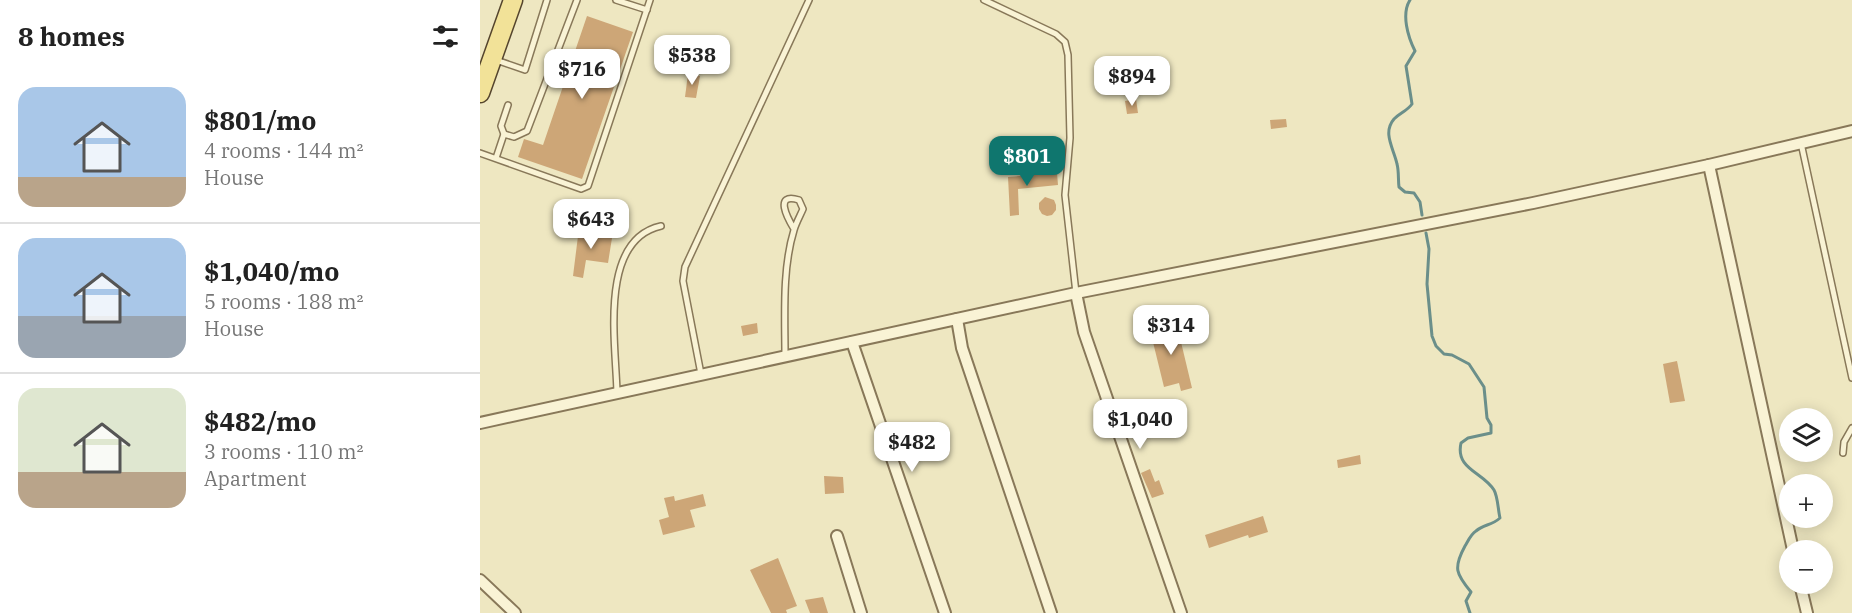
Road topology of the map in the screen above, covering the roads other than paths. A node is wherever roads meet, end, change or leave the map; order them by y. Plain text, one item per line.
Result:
1 (513, 0) edge
2 (547, 0) edge
3 (577, 0) edge
4 (616, 0) edge
5 (650, 0) edge
6 (809, 0) edge
7 (984, 0) edge
8 (646, 10) junction
9 (492, 59) junction
10 (480, 93) edge
11 (508, 105) dead end
12 (1852, 131) edge
13 (504, 134) junction
14 (1801, 143) junction
15 (480, 153) edge
16 (496, 158) junction
17 (1709, 165) junction
18 (661, 226) dead end
19 (794, 229) junction
20 (1076, 293) junction
21 (957, 319) junction
22 (852, 342) junction
23 (785, 356) junction
24 (701, 375) junction
25 (1852, 378) edge
26 (617, 393) junction
27 (480, 423) edge
28 (1852, 428) edge
29 (1843, 453) dead end
30 (837, 536) dead end
31 (1791, 540) edge
32 (480, 580) edge
33 (1802, 594) edge
34 (515, 613) edge
35 (861, 613) edge
36 (945, 613) edge
37 (1051, 613) edge
38 (1181, 613) edge
39 (1806, 613) edge

1 - 9 main road
2 - 9 lane
3 - 13 lane
4 - 8 lane
5 - 8 lane
6 - 24 lane
7 - 20 lane
8 - 16 lane
9 - 10 main road
11 - 13 lane
12 - 14 street
13 - 16 lane
14 - 17 street
14 - 25 lane
15 - 16 lane
17 - 20 street
17 - 31 street
18 - 26 lane
19 - 19 lane
19 - 23 lane
20 - 21 street
20 - 38 street
21 - 22 street
21 - 37 street
22 - 23 street
22 - 36 street
23 - 24 street
24 - 26 street
26 - 27 street
28 - 29 lane
30 - 35 street
32 - 34 street
33 - 39 street

